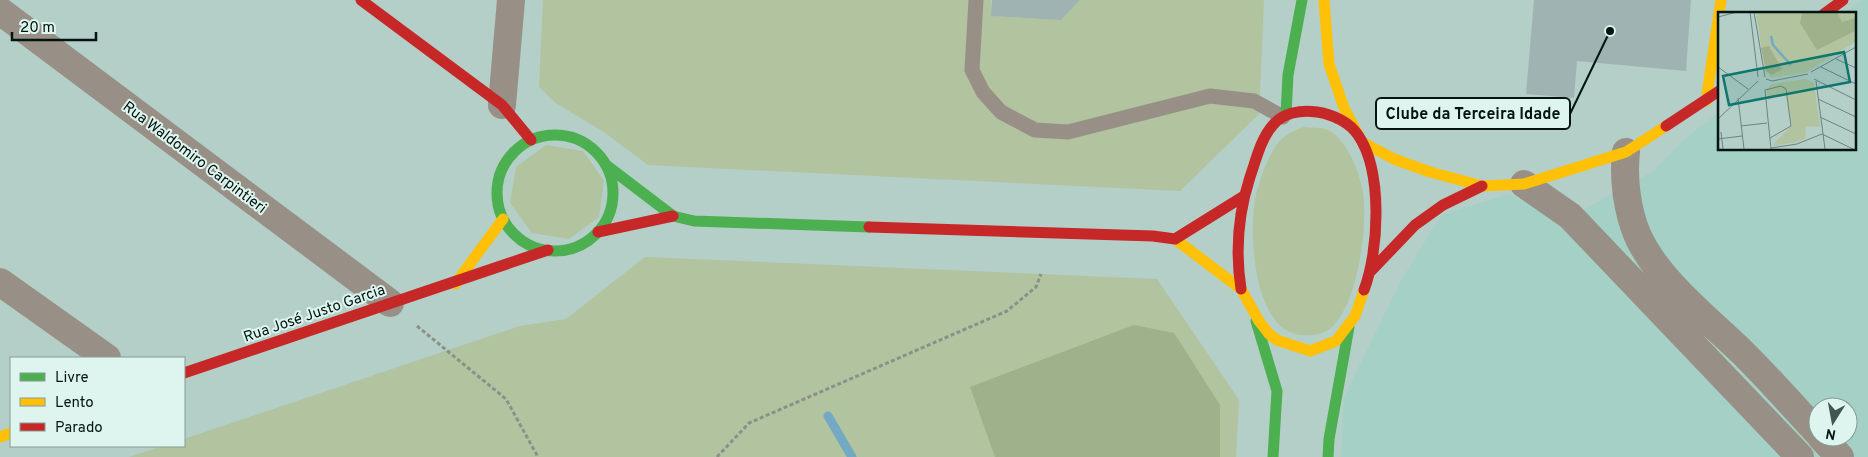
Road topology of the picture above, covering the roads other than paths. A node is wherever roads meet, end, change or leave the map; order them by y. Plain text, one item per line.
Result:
1 (361, 0) edge
2 (510, 0) edge
3 (976, 0) edge
4 (1302, 0) edge
5 (1324, 0) edge
6 (1842, 0) edge
7 (0, 11) edge
8 (1827, 12) edge
9 (1718, 20) edge
10 (1718, 93) edge
11 (1706, 101) junction
12 (502, 105) junction
13 (1284, 115) junction
14 (1360, 138) junction
15 (531, 140) junction
16 (1626, 152) junction
17 (606, 165) junction
18 (1524, 184) junction
19 (1482, 186) junction
20 (1244, 196) junction
21 (673, 216) junction
22 (503, 219) junction
23 (598, 232) junction
24 (1175, 240) junction
25 (548, 250) junction
26 (1371, 271) junction
27 (0, 282) edge
28 (455, 284) junction
29 (1240, 288) junction
30 (390, 304) junction
31 (1256, 320) junction
32 (1349, 327) junction
33 (106, 357) edge
34 (1752, 362) junction
35 (185, 373) edge
36 (1730, 383) junction
37 (1808, 422) edge
38 (1830, 447) edge
39 (1273, 457) edge
40 (1328, 457) edge
41 (1800, 457) edge
42 (1840, 457) edge

1 - 12 street
2 - 12 street
3 - 13 lane
4 - 13 street
5 - 14 street
6 - 8 street
7 - 30 street, Rua Waldomiro Carpintieri
9 - 11 street
10 - 11 street
11 - 16 street
12 - 15 street
13 - 14 street
13 - 20 street
14 - 19 street
14 - 26 street
15 - 17 street
15 - 22 street
16 - 18 street
16 - 34 street
17 - 21 street
17 - 23 street
18 - 19 street
18 - 36 street
19 - 26 street
20 - 24 street
20 - 29 street
21 - 23 street
21 - 24 street
22 - 25 street
22 - 28 street
23 - 25 street
24 - 29 street
25 - 28 street, Rua José Justo Garcia
26 - 32 street
27 - 33 street
28 - 30 street, Rua José Justo Garcia
29 - 31 street
30 - 35 street, Rua José Justo Garcia
31 - 32 street
31 - 39 street
32 - 40 street
34 - 36 street
34 - 37 street
36 - 41 street
38 - 42 street

